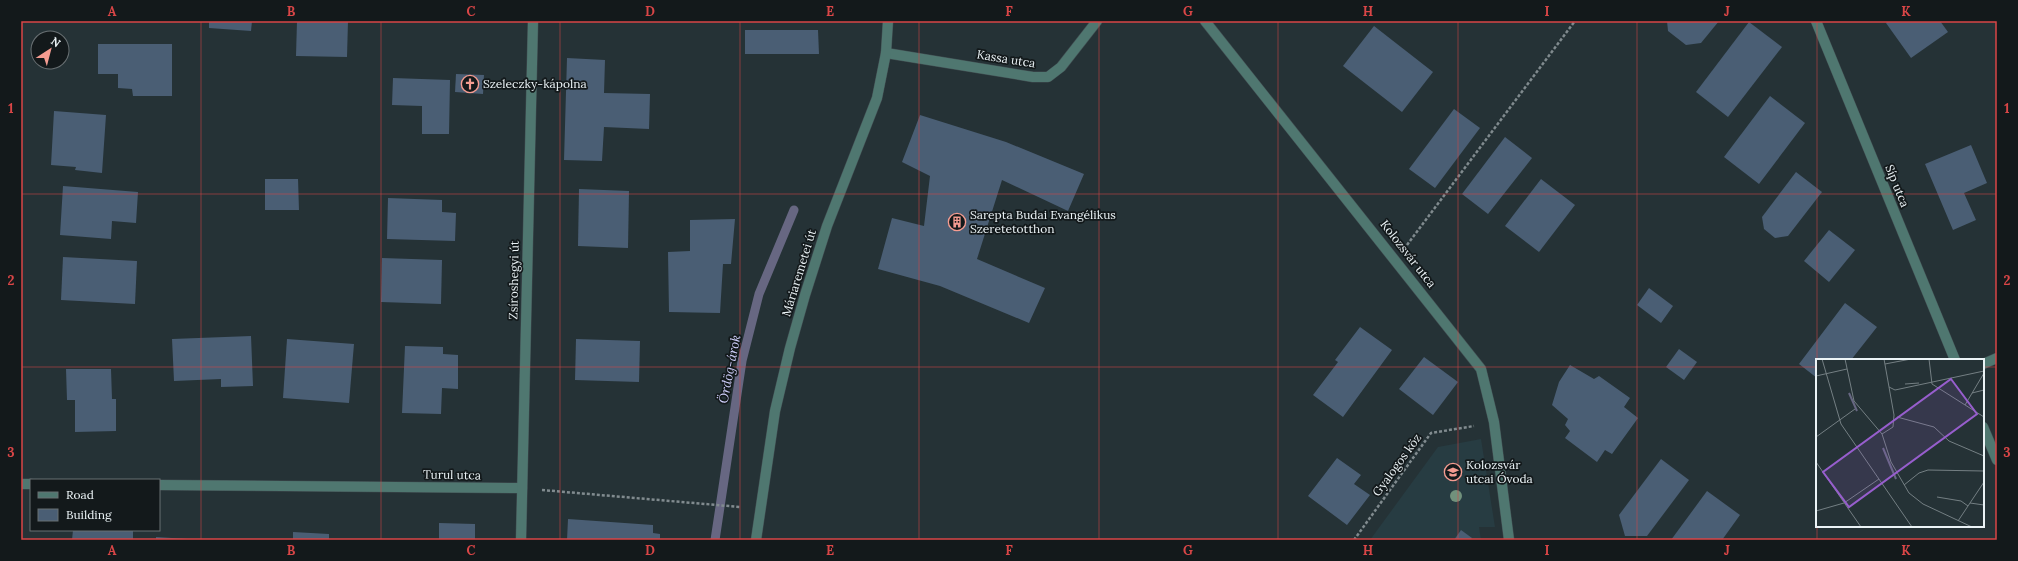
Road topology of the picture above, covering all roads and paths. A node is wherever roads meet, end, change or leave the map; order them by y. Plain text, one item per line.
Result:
1 (533, 21) edge
2 (888, 21) edge
3 (1096, 21) edge
4 (1205, 21) edge
5 (1575, 21) edge
6 (1816, 21) edge
7 (886, 53) junction
8 (1396, 260) junction
9 (1997, 358) edge
10 (1955, 359) edge
11 (1984, 364) edge
12 (1494, 422) junction
13 (1984, 429) edge
14 (1997, 460) edge
15 (160, 485) edge
16 (522, 488) junction
17 (743, 507) dead end
18 (521, 540) edge
19 (756, 540) edge
20 (1354, 540) edge
21 (1509, 540) edge

1 - 16 street, Zsíroshegyi út
2 - 7 street, Máriaremetei út
3 - 7 street, Kassa utca
4 - 8 street, Kolozsvár utca
5 - 8 path
6 - 10 street, Síp utca
7 - 19 street, Máriaremetei út
8 - 12 street, Kolozsvár utca
9 - 11 street
12 - 20 path, Gyalogos köz
12 - 21 street, Kolozsvár utca
13 - 14 street
15 - 16 street, Turul utca
16 - 17 path
16 - 18 street, Zsíroshegyi út

